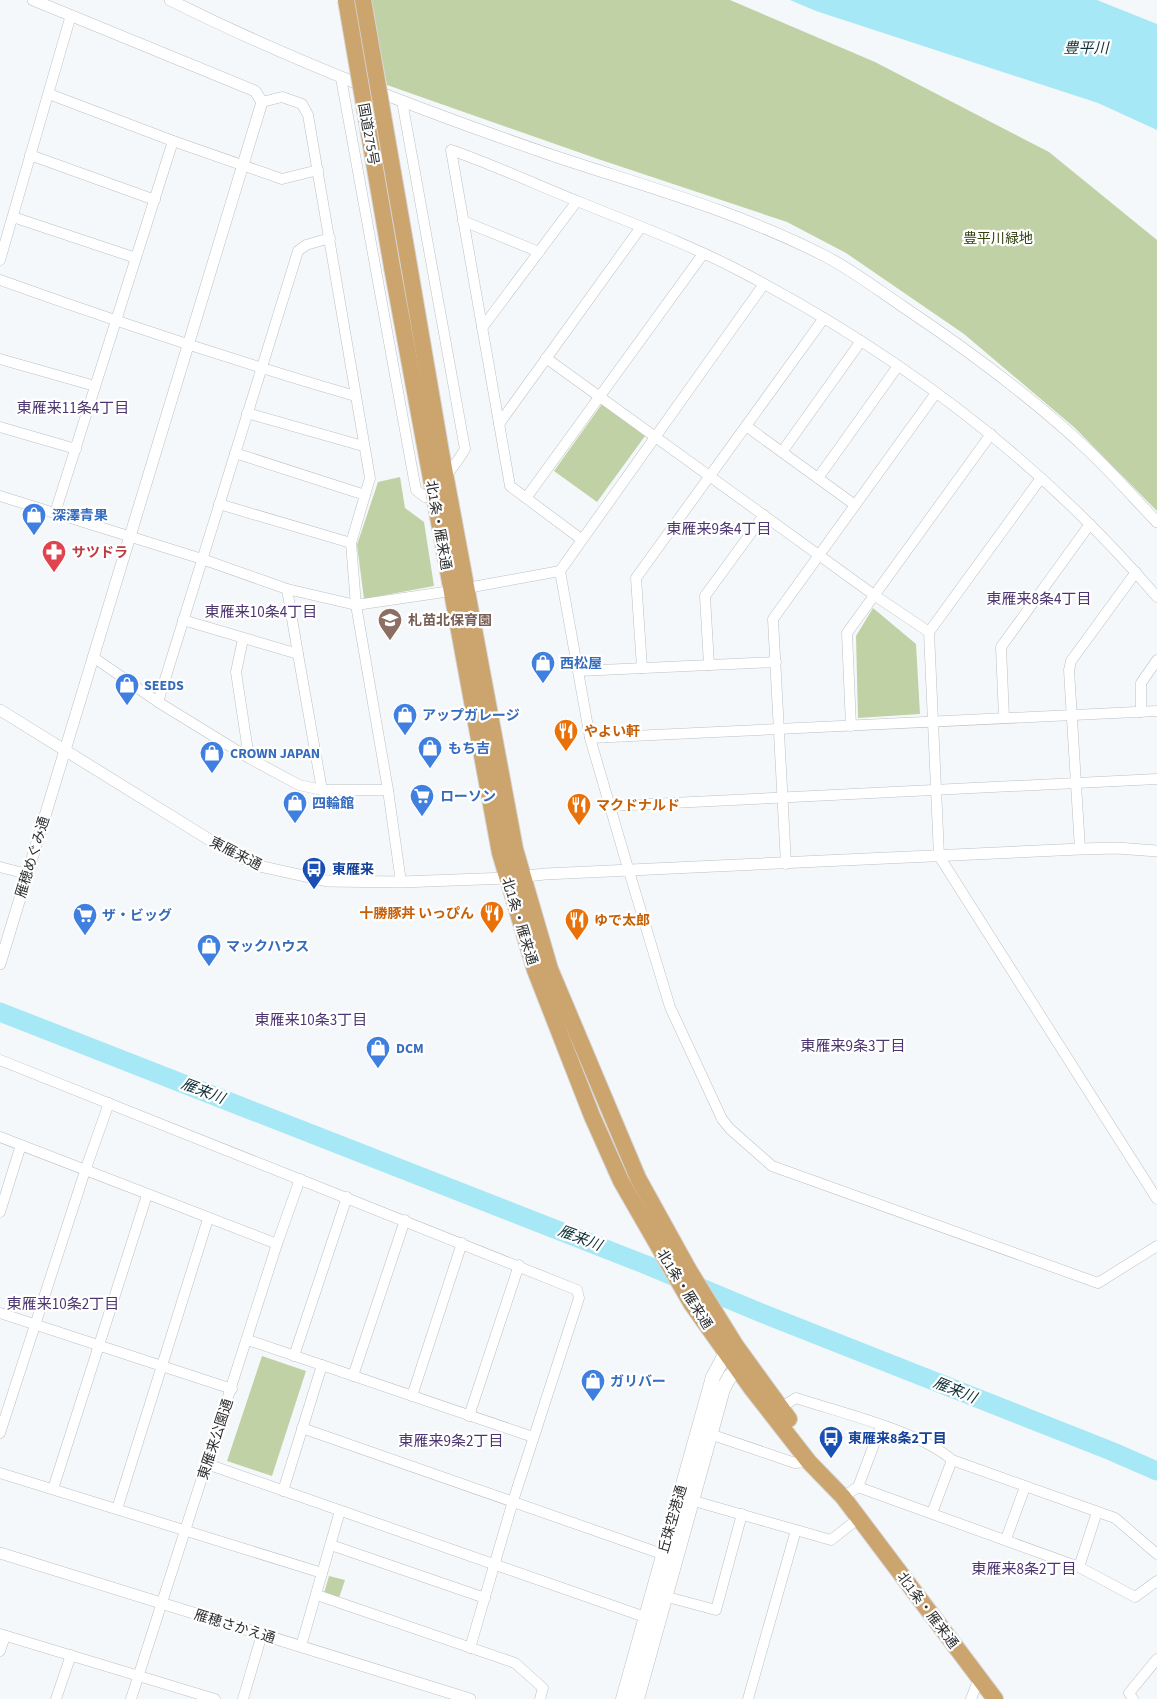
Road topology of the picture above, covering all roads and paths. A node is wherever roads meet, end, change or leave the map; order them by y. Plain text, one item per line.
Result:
1 (33, 0) edge
2 (170, 0) edge
3 (346, 0) edge
4 (363, 0) edge
5 (71, 15) junction
6 (341, 78) junction
7 (49, 94) junction
8 (402, 101) junction
9 (262, 102) junction
10 (173, 141) junction
11 (30, 155) junction
12 (244, 166) junction
13 (318, 170) junction
14 (155, 200) junction
15 (576, 201) junction
16 (14, 217) junction
17 (464, 221) junction
18 (641, 227) junction
19 (330, 238) junction
20 (539, 252) junction
21 (703, 254) junction
22 (136, 258) junction
23 (0, 260) edge
24 (409, 265) joint
25 (392, 268) joint
26 (0, 280) edge
27 (764, 284) junction
28 (824, 318) junction
29 (116, 321) junction
30 (482, 328) junction
31 (861, 341) junction
32 (189, 345) junction
33 (546, 358) junction
34 (0, 359) edge
35 (898, 366) junction
36 (261, 369) junction
37 (96, 386) junction
38 (936, 393) junction
39 (355, 396) junction
40 (600, 397) junction
41 (247, 413) junction
42 (499, 424) junction
43 (746, 426) junction
44 (0, 427) edge
45 (992, 434) junction
46 (656, 437) junction
47 (363, 446) junction
48 (76, 449) junction
49 (782, 452) junction
50 (235, 453) junction
51 (445, 474) junction
52 (710, 477) junction
53 (818, 478) junction
54 (1041, 478) junction
55 (432, 492) junction
56 (365, 495) junction
57 (0, 496) edge
58 (526, 498) junction
59 (219, 504) junction
60 (855, 506) junction
61 (55, 513) junction
62 (764, 514) junction
63 (1157, 522) edge
64 (1090, 524) junction
65 (130, 538) junction
66 (581, 539) junction
67 (351, 543) junction
68 (819, 555) junction
69 (202, 559) junction
70 (560, 571) junction
71 (1136, 572) junction
72 (467, 588) junction
73 (287, 589) junction
74 (451, 591) junction
75 (874, 595) junction
76 (1157, 597) edge
77 (356, 605) junction
78 (183, 620) junction
79 (929, 632) junction
80 (242, 639) junction
81 (298, 654) junction
82 (93, 657) junction
83 (1157, 660) edge
84 (776, 662) junction
85 (708, 664) junction
86 (642, 668) junction
87 (579, 671) junction
88 (158, 702) junction
89 (0, 710) edge
90 (1157, 711) edge
91 (1141, 712) junction
92 (1072, 716) junction
93 (1004, 718) junction
94 (933, 722) junction
95 (851, 726) junction
96 (779, 729) junction
97 (590, 738) junction
98 (65, 751) junction
99 (249, 758) junction
100 (1157, 779) edge
101 (1075, 784) junction
102 (322, 790) junction
103 (388, 790) junction
104 (937, 790) junction
105 (782, 798) junction
106 (610, 806) junction
107 (1080, 850) junction
108 (1157, 851) edge
109 (939, 856) junction
110 (786, 864) junction
111 (0, 867) edge
112 (629, 871) junction
113 (27, 874) junction
114 (516, 878) junction
115 (401, 882) junction
116 (0, 964) edge
117 (0, 1060) edge
118 (110, 1104) junction
119 (0, 1137) edge
120 (21, 1145) junction
121 (85, 1171) junction
122 (300, 1179) junction
123 (147, 1195) junction
124 (347, 1197) junction
125 (1157, 1200) edge
126 (0, 1212) edge
127 (208, 1219) junction
128 (405, 1220) junction
129 (462, 1243) junction
130 (277, 1244) junction
131 (1157, 1246) edge
132 (519, 1265) junction
133 (0, 1313) edge
134 (35, 1324) junction
135 (248, 1340) junction
136 (99, 1345) junction
137 (731, 1349) junction
138 (294, 1356) junction
139 (162, 1366) junction
140 (322, 1366) junction
141 (743, 1366) junction
142 (353, 1376) junction
143 (232, 1389) junction
144 (412, 1396) junction
145 (780, 1408) junction
146 (469, 1416) junction
147 (881, 1426) junction
148 (302, 1428) junction
149 (0, 1433) edge
150 (710, 1434) junction
151 (534, 1438) junction
152 (952, 1460) junction
153 (809, 1462) junction
154 (206, 1464) junction
155 (0, 1473) edge
156 (858, 1487) junction
157 (1025, 1487) junction
158 (52, 1489) junction
159 (283, 1491) junction
160 (843, 1497) junction
161 (678, 1498) junction
162 (692, 1499) junction
163 (513, 1501) junction
164 (116, 1509) junction
165 (340, 1511) junction
166 (1097, 1512) junction
167 (932, 1513) junction
168 (742, 1514) junction
169 (859, 1518) junction
170 (186, 1530) junction
171 (796, 1530) junction
172 (1006, 1539) junction
173 (331, 1545) junction
174 (0, 1553) edge
175 (662, 1554) junction
176 (1157, 1554) edge
177 (495, 1564) junction
178 (1079, 1567) junction
179 (322, 1573) junction
180 (1157, 1581) edge
181 (317, 1595) junction
182 (658, 1595) junction
183 (485, 1598) junction
184 (162, 1604) junction
185 (645, 1617) junction
186 (262, 1634) junction
187 (2, 1635) edge
188 (301, 1646) junction
189 (470, 1648) junction
190 (0, 1652) edge
191 (71, 1655) junction
192 (1157, 1659) edge
193 (138, 1676) junction
194 (980, 1678) junction
195 (187, 1695) edge
196 (56, 1699) edge
197 (131, 1699) edge
198 (215, 1699) edge
199 (243, 1699) edge
200 (470, 1699) edge
201 (540, 1699) edge
202 (623, 1699) edge
203 (637, 1699) edge
204 (748, 1699) edge
205 (971, 1699) edge
206 (995, 1699) edge
207 (1133, 1699) edge

1 - 5 street
2 - 6 street
3 - 25 highway, 国道275号, bridge
4 - 24 highway, 国道275号, bridge
5 - 7 street
5 - 9 street
6 - 8 street
6 - 55 street
7 - 10 street
7 - 11 street
8 - 51 street
8 - 63 street
9 - 12 street, 雁穂めぐみ通
9 - 13 street
10 - 12 street
10 - 14 street
11 - 14 street
11 - 16 street
12 - 13 street
12 - 32 street, 雁穂めぐみ通
13 - 19 street
14 - 22 street
15 - 17 street
15 - 18 street
15 - 20 street
16 - 22 street
16 - 23 street
17 - 20 street
17 - 30 street
18 - 21 street
18 - 33 street
19 - 36 street
19 - 39 street
20 - 30 street
21 - 27 street
21 - 40 street
22 - 29 street
24 - 51 highway, 北1条・雁来通
25 - 55 highway, 北1条・雁来通
26 - 29 street
27 - 28 street
27 - 46 street
28 - 31 street
28 - 43 street
29 - 32 street
29 - 37 street
30 - 42 street
31 - 35 street
31 - 49 street
32 - 36 street
32 - 65 street, 雁穂めぐみ通
33 - 40 street
33 - 42 street
34 - 37 street
35 - 38 street
35 - 53 street
36 - 39 street
36 - 41 street
37 - 48 street
38 - 45 street
38 - 60 street
39 - 47 street
40 - 46 street
40 - 58 street
41 - 47 street
41 - 50 street
42 - 58 street
43 - 49 street
43 - 52 street
44 - 48 street
45 - 54 street
45 - 75 street
46 - 52 street
46 - 66 street
47 - 56 street
48 - 61 street
49 - 53 street
50 - 56 street
50 - 59 street
51 - 55 street
51 - 72 highway, 北1条・雁来通
52 - 62 street
52 - 86 street
53 - 60 street
54 - 64 street
54 - 79 street
55 - 74 highway, 北1条・雁来通
56 - 67 street
57 - 61 street
58 - 66 street
59 - 67 street
59 - 69 street
60 - 68 street
61 - 65 street
62 - 68 street
62 - 85 street
64 - 71 street
64 - 93 street
65 - 69 street
65 - 82 street, 雁穂めぐみ通
66 - 70 street
67 - 77 street
68 - 75 street
68 - 84 street
69 - 73 street
69 - 78 street
70 - 72 street
70 - 87 street
71 - 76 street
71 - 92 street
72 - 114 highway, 北1条・雁来通
73 - 77 street
73 - 81 street
74 - 77 street
74 - 114 highway, 北1条・雁来通
75 - 79 street
75 - 95 street
77 - 103 street
78 - 80 street
78 - 88 street
79 - 94 street
80 - 81 street
80 - 99 street
81 - 102 street
82 - 88 street
82 - 98 street, 雁穂めぐみ通
83 - 91 street
84 - 85 street
84 - 96 street
85 - 86 street
86 - 87 street
87 - 97 street
88 - 99 street
89 - 98 street, 東雁来通
90 - 91 street
91 - 92 street
92 - 93 street
92 - 101 street
93 - 94 street
94 - 95 street
94 - 104 street
95 - 96 street
96 - 97 street
96 - 105 street
97 - 106 street
98 - 113 street, 雁穂めぐみ通
98 - 115 street, 東雁来通
99 - 102 street
100 - 101 street
101 - 104 street
101 - 107 street
102 - 103 street
103 - 115 street
104 - 105 street
104 - 109 street
105 - 106 street
105 - 110 street
106 - 112 street
107 - 108 street, 東雁来通
107 - 109 street, 東雁来通
109 - 110 street, 東雁来通
109 - 125 street
110 - 112 street, 東雁来通
111 - 113 street
112 - 114 street, 東雁来通
112 - 131 street
113 - 116 street, 雁穂めぐみ通
114 - 115 street, 東雁来通
114 - 137 highway, 北1条・雁来通
114 - 137 highway, 北1条・雁来通
117 - 118 street
118 - 121 street
118 - 122 street
119 - 120 street
120 - 121 street
120 - 126 street
121 - 123 street
121 - 134 street
122 - 124 street
122 - 130 street, 東雁来公園通
123 - 127 street
123 - 136 street
124 - 128 street
124 - 138 street
127 - 130 street
127 - 139 street
128 - 129 street
128 - 142 street
129 - 132 street
129 - 144 street
130 - 135 street, 東雁来公園通
132 - 146 street
132 - 151 street
133 - 134 street
134 - 136 street
134 - 149 street
135 - 138 street
135 - 143 street, 東雁来公園通
136 - 139 street
136 - 158 street
137 - 141 highway, 北1条・雁来通
137 - 161 main road, 丘珠空港通
138 - 140 street
139 - 143 street
139 - 164 street
140 - 142 street
140 - 148 street
141 - 145 highway, 北1条・雁来通
141 - 150 main road, 丘珠空港通
141 - 153 highway, 北1条・雁来通
142 - 144 street
143 - 154 street, 東雁来公園通
144 - 146 street
145 - 147 street
145 - 160 highway, 北1条・雁来通
146 - 151 street
147 - 152 street
147 - 156 street
148 - 159 street
148 - 163 street
150 - 153 street
150 - 162 main road, 丘珠空港通
151 - 163 street
152 - 157 street
152 - 167 street
153 - 160 highway, 北1条・雁来通
154 - 159 street
154 - 170 street, 東雁来公園通
155 - 158 street
156 - 160 street
156 - 167 street
157 - 166 street
157 - 172 street
158 - 164 street
159 - 165 street
160 - 169 highway, 北1条・雁来通
161 - 162 street
161 - 175 main road, 丘珠空港通
162 - 168 street
162 - 182 main road, 丘珠空港通
163 - 175 street
163 - 177 street
164 - 170 street
165 - 173 street
165 - 177 street
166 - 176 street
166 - 178 street
167 - 172 street
168 - 171 street
168 - 182 street
169 - 171 street
169 - 194 highway, 北1条・雁来通
170 - 179 street
170 - 184 street, 東雁来公園通
171 - 204 street
172 - 178 street
173 - 179 street
173 - 183 street
174 - 184 street, 雁穂さかえ通
175 - 182 main road, 丘珠空港通
177 - 183 street
177 - 185 street
178 - 180 street
179 - 181 street
181 - 188 street
181 - 189 street
182 - 185 main road, 丘珠空港通
182 - 203 main road, 丘珠空港通
183 - 189 street
184 - 186 street, 雁穂さかえ通
184 - 193 street, 東雁来公園通
185 - 202 main road, 丘珠空港通
186 - 188 street, 雁穂さかえ通
186 - 199 street
187 - 190 street
187 - 191 street
188 - 200 street, 雁穂さかえ通
189 - 201 street
191 - 193 street
191 - 196 street
192 - 207 street
193 - 195 street
193 - 197 street, 東雁来公園通
194 - 205 street
194 - 206 highway, 北1条・雁来通
195 - 198 street

